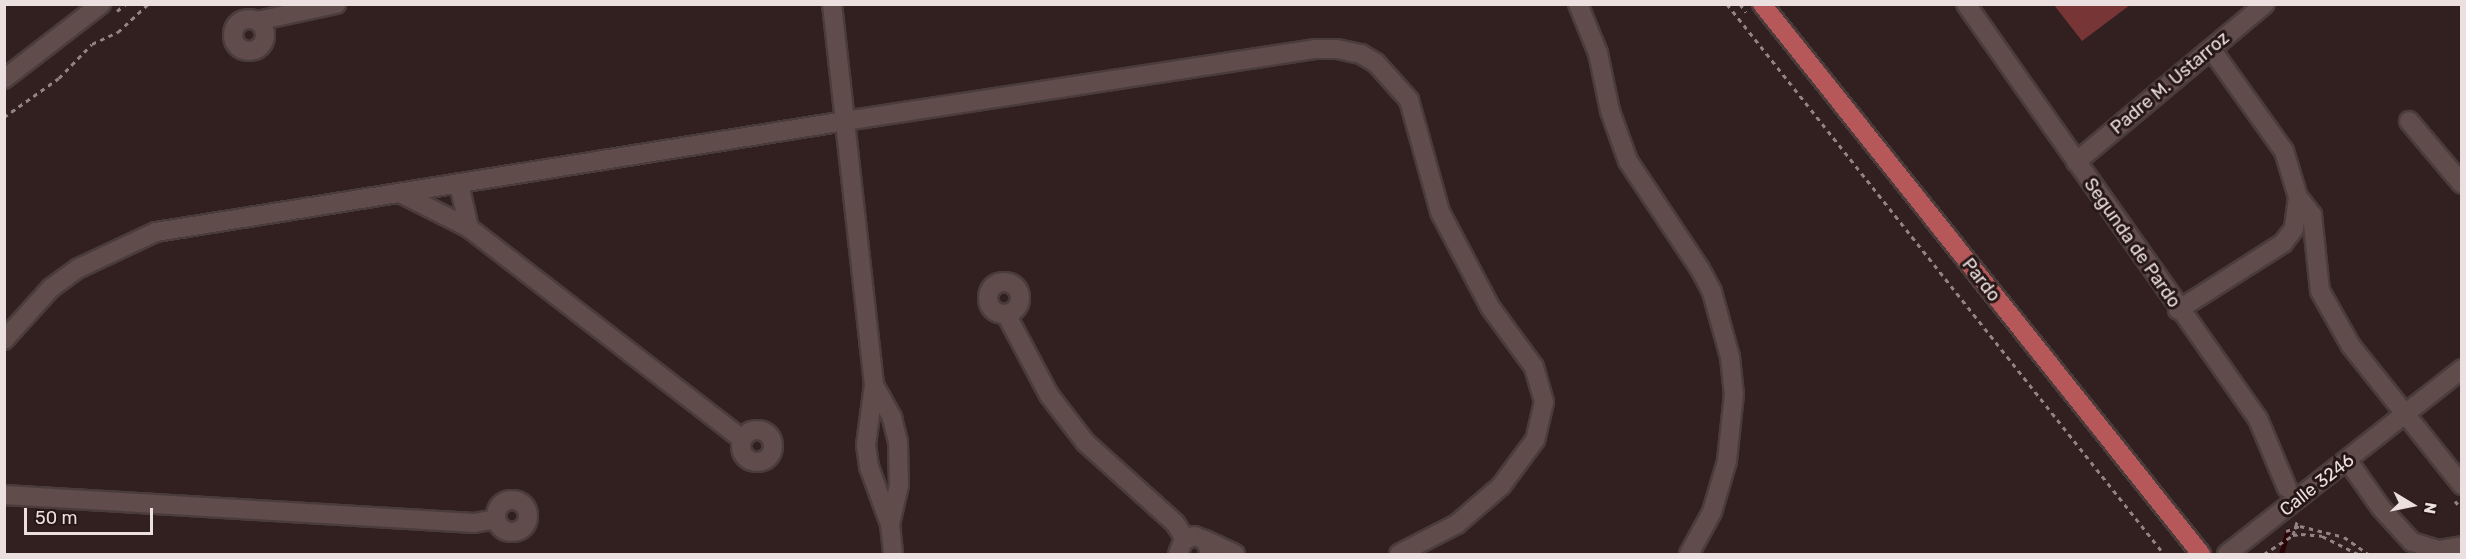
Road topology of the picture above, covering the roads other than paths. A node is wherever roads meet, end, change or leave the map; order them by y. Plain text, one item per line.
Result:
1 (101, 4) edge
2 (336, 4) edge
3 (832, 4) edge
4 (1578, 4) edge
5 (1762, 4) edge
6 (1966, 4) edge
7 (2265, 4) edge
8 (257, 21) dead end
9 (2211, 49) junction
10 (4, 79) edge
11 (845, 121) junction
12 (2409, 121) dead end
13 (2076, 162) junction
14 (459, 184) junction
15 (2462, 184) edge
16 (400, 193) junction
17 (2298, 197) junction
18 (469, 228) junction
19 (2178, 310) junction
20 (1006, 314) dead end
21 (4, 340) edge
22 (2462, 369) edge
23 (874, 385) junction
24 (2407, 414) junction
25 (742, 440) dead end
26 (2348, 461) junction
27 (2462, 485) edge
28 (2287, 488) dead end
29 (4, 495) edge
30 (496, 519) dead end
31 (890, 524) junction
32 (2462, 546) edge
33 (1182, 547) edge
34 (1208, 547) edge
35 (893, 555) edge
36 (1235, 555) edge
37 (1399, 555) edge
38 (1689, 555) edge
39 (2201, 555) edge
40 (2226, 555) edge

1 - 10 street
2 - 8 street
3 - 11 street
4 - 38 street
5 - 39 main road, Pardo
6 - 13 street, Segunda de Pardo
7 - 9 street, Padre M. Ustarroz
9 - 13 street, Padre M. Ustarroz
9 - 17 street
11 - 14 street
11 - 23 street
11 - 37 street
12 - 15 street
13 - 19 street, Segunda de Pardo
14 - 16 street
14 - 18 street
16 - 18 street
16 - 21 street
17 - 19 street
17 - 24 street
18 - 25 street
19 - 28 street, Segunda de Pardo
20 - 33 street
22 - 24 street, Calle 3246
23 - 31 street
23 - 31 street
24 - 26 street, Calle 3246
24 - 27 street
26 - 32 street
26 - 40 street, Calle 3246
29 - 30 street
31 - 35 street
33 - 34 street
34 - 36 street

